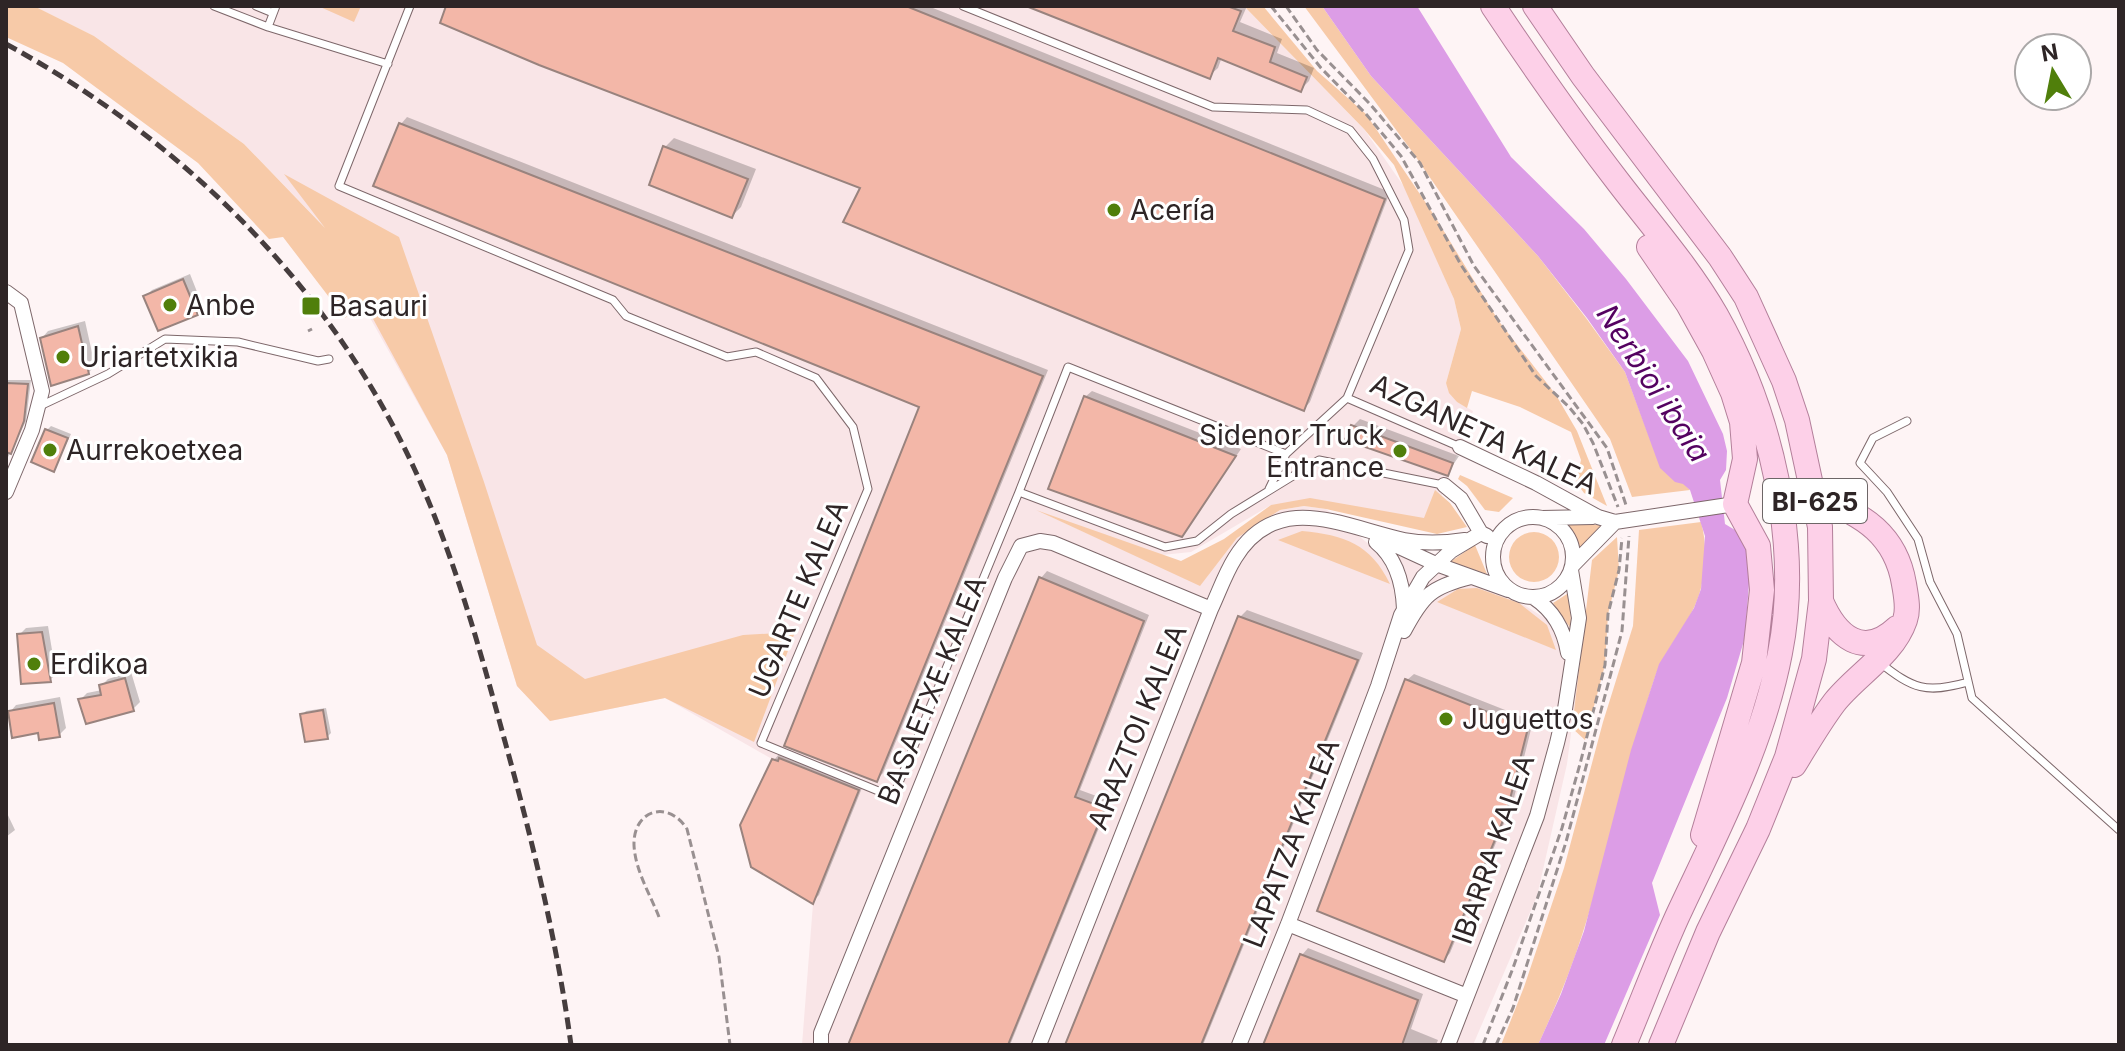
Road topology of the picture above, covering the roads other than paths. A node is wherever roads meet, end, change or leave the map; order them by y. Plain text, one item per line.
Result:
1 (214, 6) edge
2 (256, 6) edge
3 (410, 6) edge
4 (963, 6) edge
5 (1493, 6) edge
6 (1535, 6) edge
7 (275, 10) edge
8 (268, 27) junction
9 (1516, 40) junction
10 (388, 64) junction
11 (6, 292) edge
12 (329, 359) dead end
13 (1347, 398) junction
14 (38, 407) junction
15 (1907, 421) dead end
16 (1460, 447) joint
17 (1286, 454) junction
18 (1444, 485) joint
19 (1268, 491) junction
20 (6, 492) edge
21 (1019, 492) junction
22 (1819, 498) dead end
23 (1770, 499) dead end
24 (1735, 504) junction
25 (1598, 517) junction
26 (1542, 518) junction
27 (1615, 522) junction
28 (1357, 527) junction
29 (1481, 533) junction
30 (1465, 540) junction
31 (1496, 540) junction
32 (1436, 564) junction
33 (1571, 568) junction
34 (1471, 577) junction
35 (1511, 591) junction
36 (1533, 597) junction
37 (1821, 601) junction
38 (1211, 609) junction
39 (1404, 610) junction
40 (1905, 621) junction
41 (1389, 659) junction
42 (1876, 660) junction
43 (1570, 666) junction
44 (1968, 682) junction
45 (1758, 829) junction
46 (2119, 830) edge
47 (1677, 918) junction
48 (1288, 924) junction
49 (1467, 996) junction
50 (821, 1045) edge
51 (1039, 1045) edge
52 (1239, 1045) edge
53 (1448, 1045) edge
54 (1624, 1045) edge
55 (1661, 1045) edge

1 - 8 lane
2 - 7 lane
3 - 10 lane, UGARTE KALEA
4 - 13 lane
5 - 9 main road, BI-625
6 - 37 main road, BI-625
7 - 8 lane
8 - 10 lane
9 - 24 main road
9 - 47 main road, BI-625
10 - 21 lane, UGARTE KALEA
11 - 14 street
12 - 14 lane
13 - 16 lane, AZGANETA KALEA
13 - 17 lane
14 - 20 street
15 - 44 lane
16 - 25 street, AZGANETA KALEA
17 - 19 lane
17 - 21 lane, UGARTE KALEA
18 - 19 lane
18 - 29 street
19 - 21 lane
22 - 40 main road
23 - 24 main road
24 - 27 street
24 - 47 main road
25 - 26 street, AZGANETA KALEA
25 - 27 street, AZGANETA KALEA
26 - 31 street, AZGANETA KALEA
26 - 33 street, AZGANETA KALEA
27 - 33 street, AZGANETA KALEA
28 - 30 street
28 - 32 street
28 - 38 street, ARAZTOI KALEA
28 - 39 street
29 - 30 street
29 - 31 street
30 - 32 street
31 - 35 street
32 - 34 street
32 - 39 street
33 - 36 street, AZGANETA KALEA
33 - 43 street, IBARRA KALEA
34 - 35 street
34 - 41 street
35 - 36 street
36 - 43 street, IBARRA KALEA
37 - 40 main road
37 - 45 main road, BI-625
38 - 50 street, BASAETXE KALEA
38 - 51 street, ARAZTOI KALEA
39 - 41 street
40 - 42 main road
41 - 48 street, LAPATZA KALEA
42 - 44 lane
42 - 45 main road
43 - 49 street, IBARRA KALEA
44 - 46 lane
45 - 55 main road, BI-625
47 - 54 main road, BI-625
48 - 49 street
48 - 52 street, LAPATZA KALEA
49 - 53 street, IBARRA KALEA

